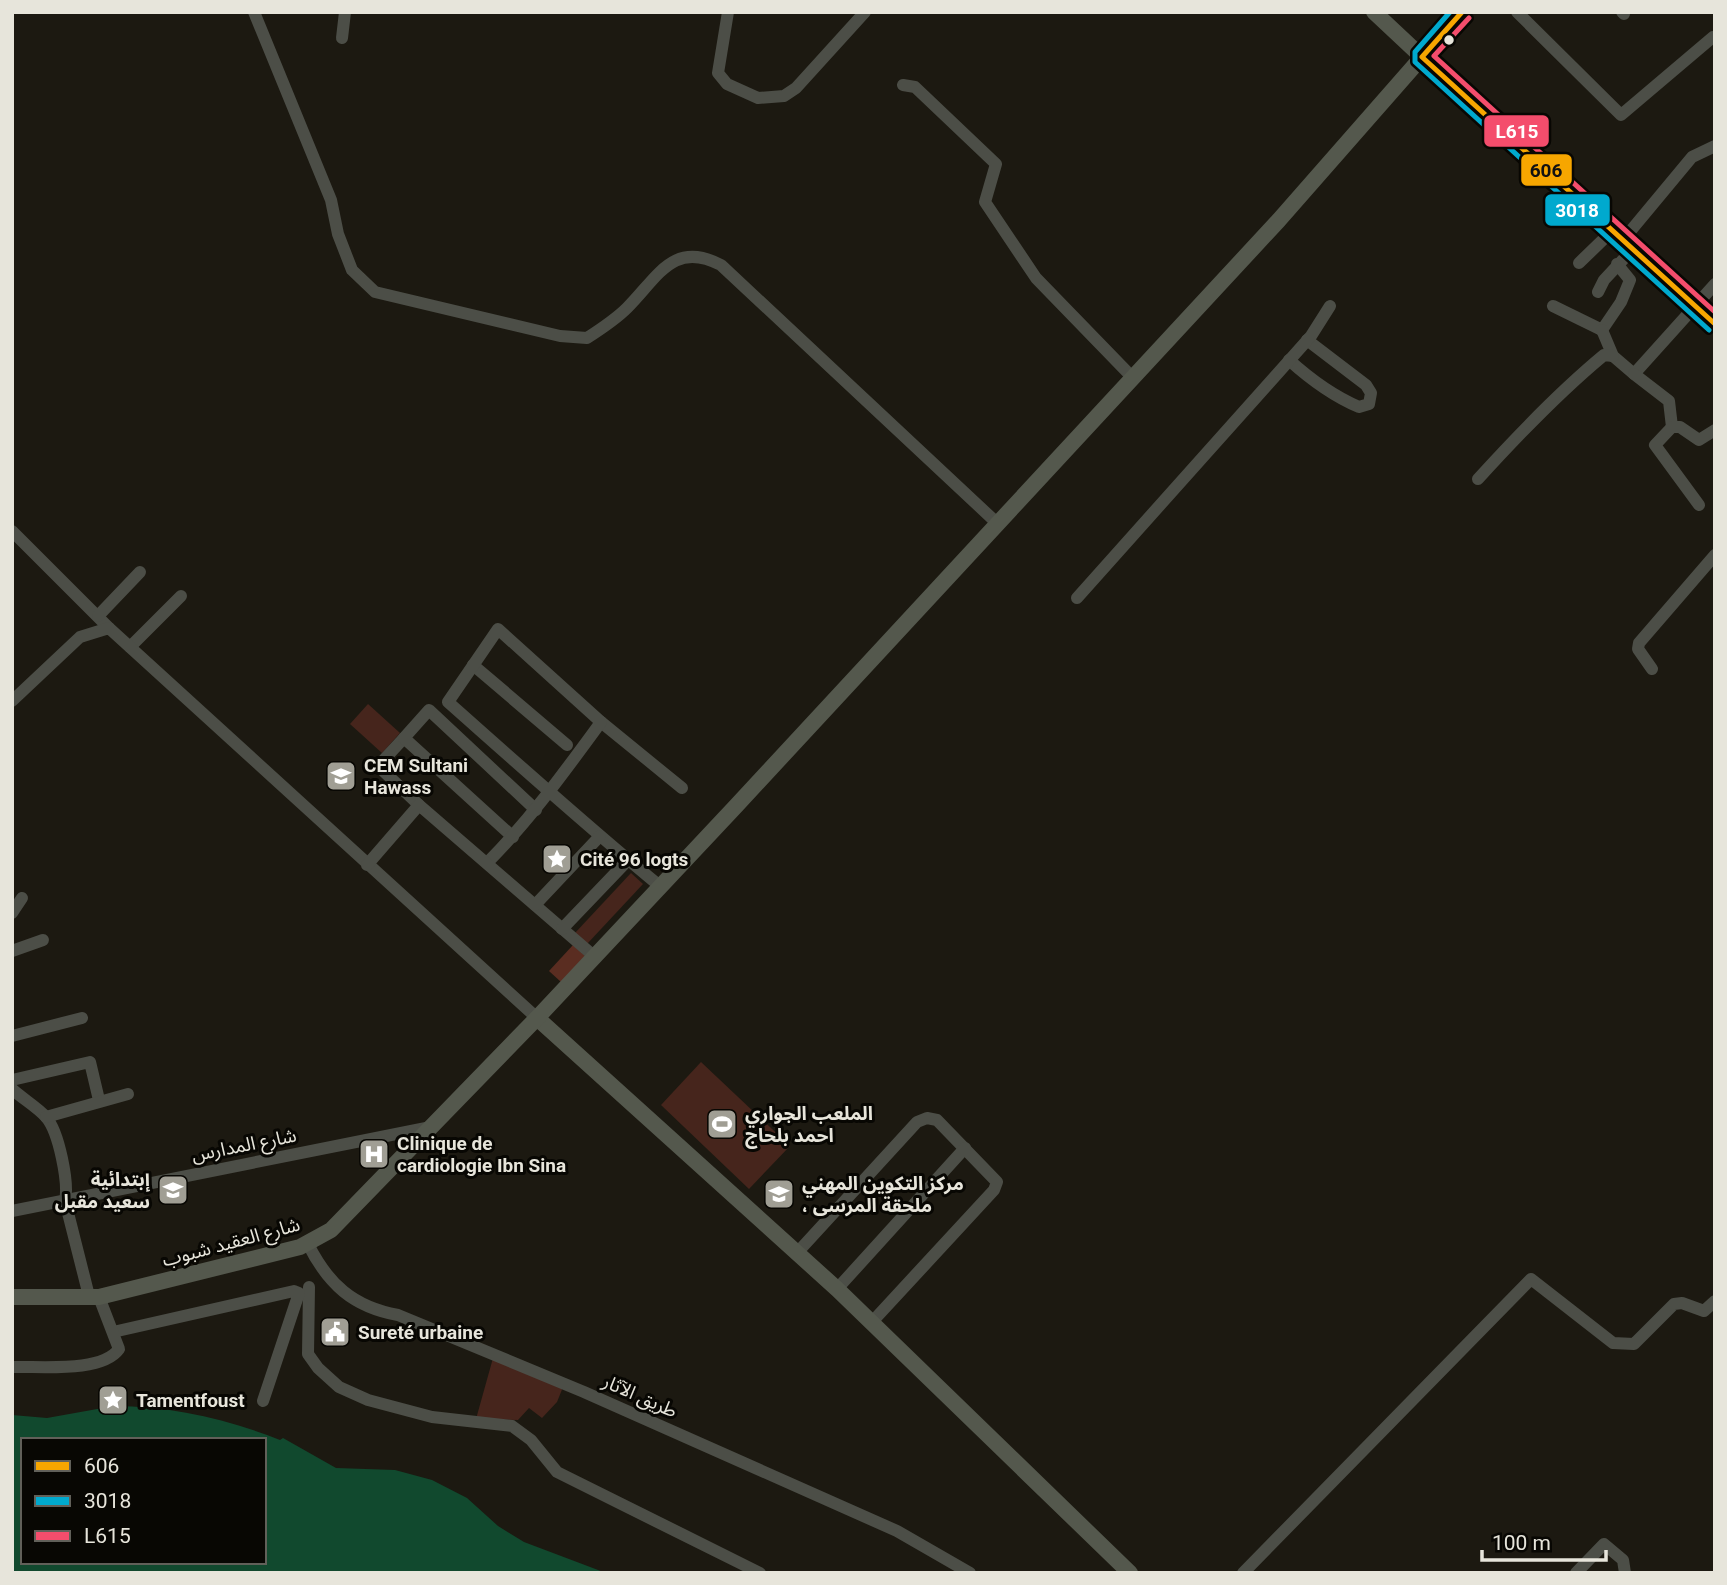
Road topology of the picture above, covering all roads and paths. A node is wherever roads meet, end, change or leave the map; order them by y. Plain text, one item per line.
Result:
1 (254, 12) edge
2 (345, 12) edge
3 (728, 12) edge
4 (865, 12) edge
5 (1374, 12) edge
6 (1462, 12) edge
7 (1517, 12) edge
8 (1713, 37) dead end
9 (342, 38) dead end
10 (1422, 57) junction
11 (903, 85) dead end
12 (1715, 146) edge
13 (1622, 240) junction
14 (1579, 263) dead end
15 (1617, 264) junction
16 (1715, 284) edge
17 (1598, 292) dead end
18 (1694, 305) junction
19 (1330, 306) dead end
20 (1553, 306) dead end
21 (1715, 324) edge
22 (1602, 330) junction
23 (1307, 340) junction
24 (1613, 356) junction
25 (1289, 360) junction
26 (1634, 374) junction
27 (1133, 378) junction
28 (1672, 427) junction
29 (1715, 430) edge
30 (1478, 479) dead end
31 (1699, 505) dead end
32 (998, 524) junction
33 (12, 531) edge
34 (1715, 555) edge
35 (140, 572) dead end
36 (181, 596) dead end
37 (1077, 598) dead end
38 (98, 617) junction
39 (109, 628) junction
40 (130, 648) junction
41 (473, 665) junction
42 (1652, 669) dead end
43 (12, 701) edge
44 (601, 722) junction
45 (404, 738) junction
46 (567, 745) dead end
47 (682, 788) dead end
48 (550, 792) junction
49 (419, 805) junction
50 (536, 810) junction
51 (600, 836) junction
52 (513, 837) junction
53 (628, 860) junction
54 (487, 863) junction
55 (366, 865) junction
56 (661, 887) junction
57 (22, 898) dead end
58 (535, 905) junction
59 (12, 913) edge
60 (562, 929) junction
61 (43, 940) dead end
62 (12, 951) edge
63 (595, 957) junction
64 (82, 1018) dead end
65 (537, 1018) junction
66 (12, 1037) edge
67 (12, 1080) edge
68 (12, 1089) edge
69 (128, 1094) dead end
70 (99, 1100) junction
71 (46, 1117) junction
72 (432, 1127) junction
73 (965, 1148) junction
74 (65, 1201) junction
75 (12, 1211) edge
76 (308, 1244) junction
77 (796, 1254) junction
78 (322, 1272) junction
79 (837, 1289) junction
80 (306, 1293) junction
81 (94, 1296) junction
82 (12, 1297) edge
83 (1715, 1301) edge
84 (872, 1322) junction
85 (113, 1332) junction
86 (12, 1367) edge
87 (263, 1401) dead end
88 (760, 1573) edge
89 (970, 1573) edge
90 (1130, 1573) edge
91 (1243, 1573) edge
92 (1576, 1573) edge
93 (1625, 1573) edge

1 - 32 street
2 - 9 street
3 - 4 street
5 - 10 main road
6 - 10 main road, شارع العقيد شبوب
7 - 8 street
10 - 13 main road
10 - 27 main road, شارع العقيد شبوب
11 - 27 street
12 - 13 street
13 - 14 street
13 - 15 street
13 - 18 main road
15 - 17 street
15 - 22 street
16 - 18 street
18 - 21 main road
18 - 26 street
19 - 23 street
20 - 22 street
22 - 24 street
23 - 25 street
23 - 25 street
24 - 26 street
24 - 30 street
25 - 37 street
26 - 28 street
27 - 32 main road, شارع العقيد شبوب
28 - 29 street
28 - 31 street
32 - 56 main road, شارع العقيد شبوب
33 - 38 street
34 - 42 street
35 - 38 street
36 - 40 street
38 - 39 street
39 - 40 street
39 - 43 street
40 - 55 street
41 - 44 street
41 - 46 street
41 - 48 street
44 - 47 street
44 - 48 street
45 - 49 street
45 - 50 street
45 - 52 street
48 - 50 street
48 - 51 street
49 - 54 street
49 - 55 street
50 - 52 street
51 - 53 street
51 - 58 street
52 - 54 street
53 - 56 street
53 - 60 street
54 - 58 street
55 - 65 street
56 - 63 main road, شارع العقيد شبوب
57 - 59 street
58 - 60 street
60 - 63 street
61 - 62 street
63 - 65 main road, شارع العقيد شبوب
64 - 66 street
65 - 72 main road, شارع العقيد شبوب
65 - 77 main road
67 - 70 street
68 - 71 street
69 - 70 street
70 - 71 street
71 - 74 street
72 - 74 street, شارع المدارس
72 - 76 main road, شارع العقيد شبوب
73 - 77 street
73 - 79 street
73 - 84 street
74 - 75 street, شارع المدارس
74 - 81 street
76 - 78 street, طريق الآثار
76 - 81 main road, شارع العقيد شبوب
77 - 79 main road
78 - 80 street
78 - 89 street, طريق الآثار
79 - 84 main road
80 - 85 street
80 - 87 street
80 - 88 street
81 - 82 main road, شارع العقيد شبوب
81 - 85 street
83 - 91 street
84 - 90 main road
85 - 86 street
92 - 93 street

